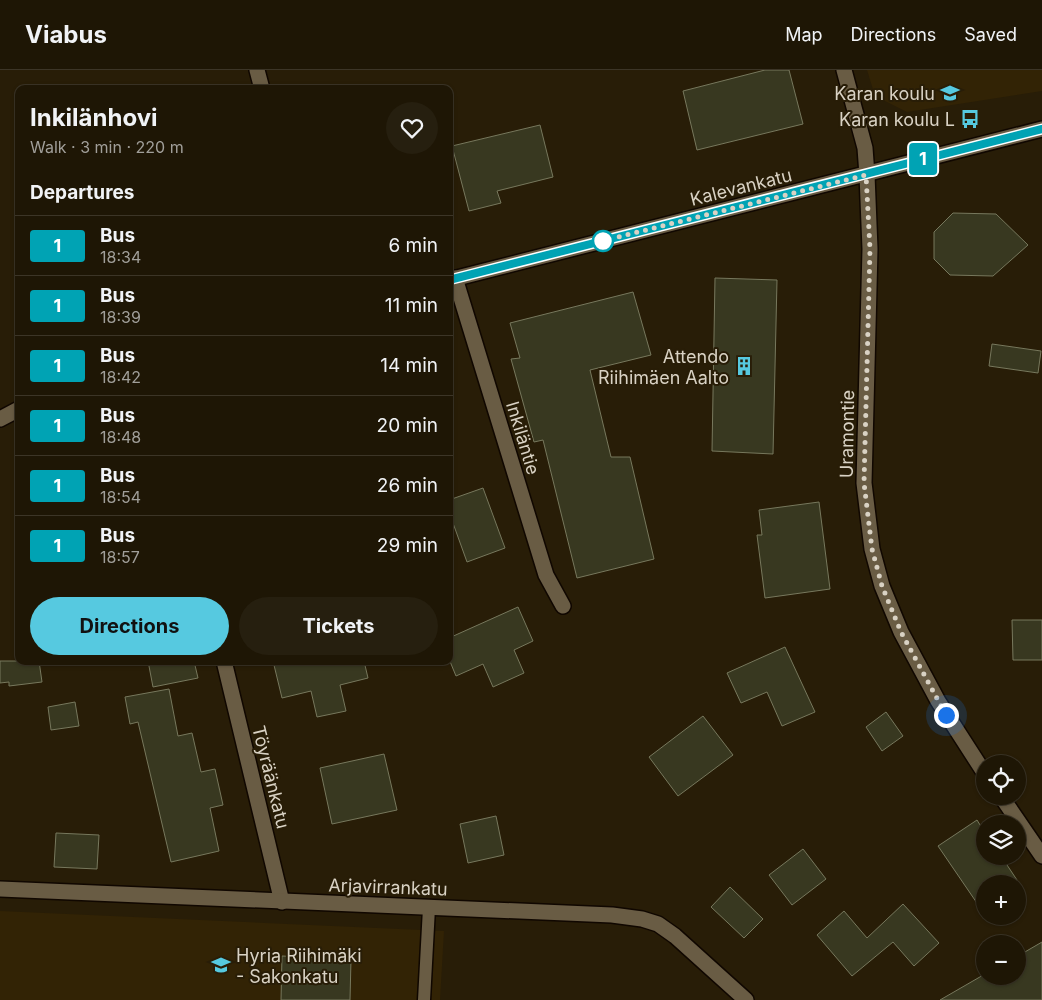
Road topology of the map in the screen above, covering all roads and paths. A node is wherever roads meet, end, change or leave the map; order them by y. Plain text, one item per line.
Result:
1 (258, 70) edge
2 (844, 70) edge
3 (261, 85) edge
4 (1042, 129) edge
5 (866, 175) junction
6 (453, 279) edge
7 (453, 282) edge
8 (15, 411) edge
9 (0, 419) edge
10 (563, 606) dead end
11 (225, 665) edge
12 (976, 760) edge
13 (1007, 805) edge
14 (1042, 856) edge
15 (0, 889) edge
16 (282, 902) junction
17 (429, 908) junction
18 (424, 1000) edge
19 (746, 1000) edge

1 - 3 street
2 - 5 street, Uramontie
4 - 5 street, Kalevankatu
5 - 6 street, Kalevankatu
5 - 12 street, Uramontie
7 - 10 street, Inkiläntie
8 - 9 street
11 - 16 street, Töyräänkatu
13 - 14 street
15 - 16 street, Arjavirrankatu
16 - 17 street, Arjavirrankatu
17 - 18 lane
17 - 19 street, Arjavirrankatu

